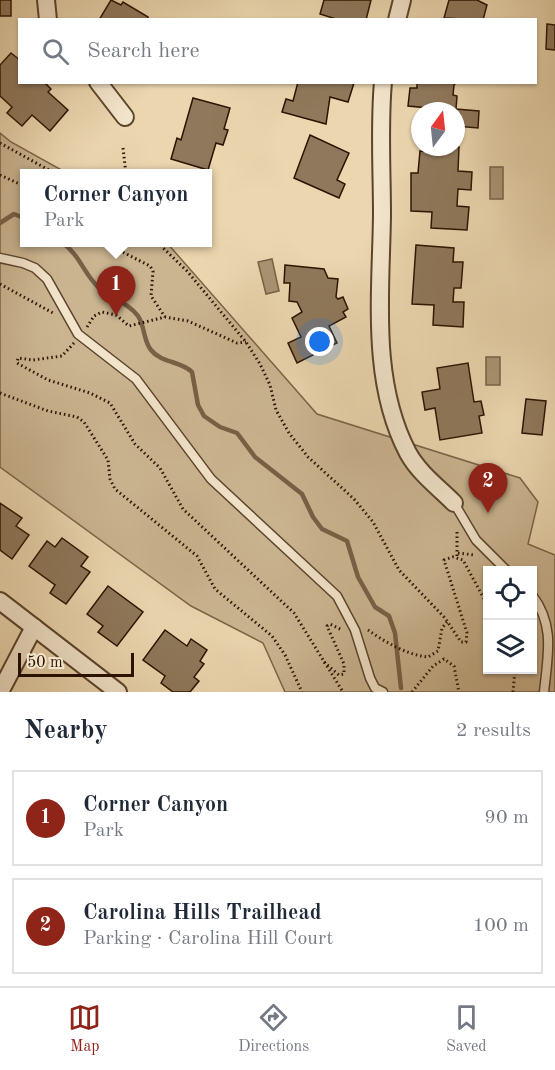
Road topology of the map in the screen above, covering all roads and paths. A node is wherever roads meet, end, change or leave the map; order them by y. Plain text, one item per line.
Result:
1 (46, 0) edge
2 (402, 0) edge
3 (48, 18) edge
4 (398, 18) edge
5 (100, 84) edge
6 (383, 84) edge
7 (125, 117) dead end
8 (0, 143) edge
9 (123, 148) dead end
10 (47, 169) edge
11 (125, 169) edge
12 (0, 175) edge
13 (20, 183) edge
14 (111, 247) edge
15 (161, 247) edge
16 (0, 258) edge
17 (0, 284) edge
18 (165, 317) junction
19 (69, 321) junction
20 (78, 334) junction
21 (246, 342) junction
22 (0, 393) edge
23 (454, 503) joint
24 (458, 547) dead end
25 (457, 557) junction
26 (502, 566) edge
27 (483, 597) edge
28 (537, 600) edge
29 (0, 601) edge
30 (447, 622) junction
31 (34, 627) junction
32 (355, 630) junction
33 (320, 659) junction
34 (515, 674) edge
35 (0, 692) edge
36 (118, 692) edge
37 (302, 692) edge
38 (343, 692) edge
39 (382, 692) edge
40 (412, 692) edge
41 (459, 692) edge
42 (513, 692) edge
43 (544, 692) edge

1 - 3 street
2 - 4 street
5 - 7 street
6 - 23 street
8 - 10 path
9 - 11 path
12 - 13 path
14 - 18 path
15 - 21 path
16 - 19 lane
17 - 19 path
18 - 20 path
18 - 21 path
19 - 20 lane
20 - 32 lane
20 - 33 path
21 - 30 path
22 - 37 path
23 - 26 lane
24 - 25 path
25 - 27 path
25 - 30 path
28 - 43 lane
29 - 31 street
30 - 32 path
31 - 35 street
31 - 36 street
32 - 33 path
32 - 39 lane
33 - 38 path
34 - 42 path
40 - 41 path

